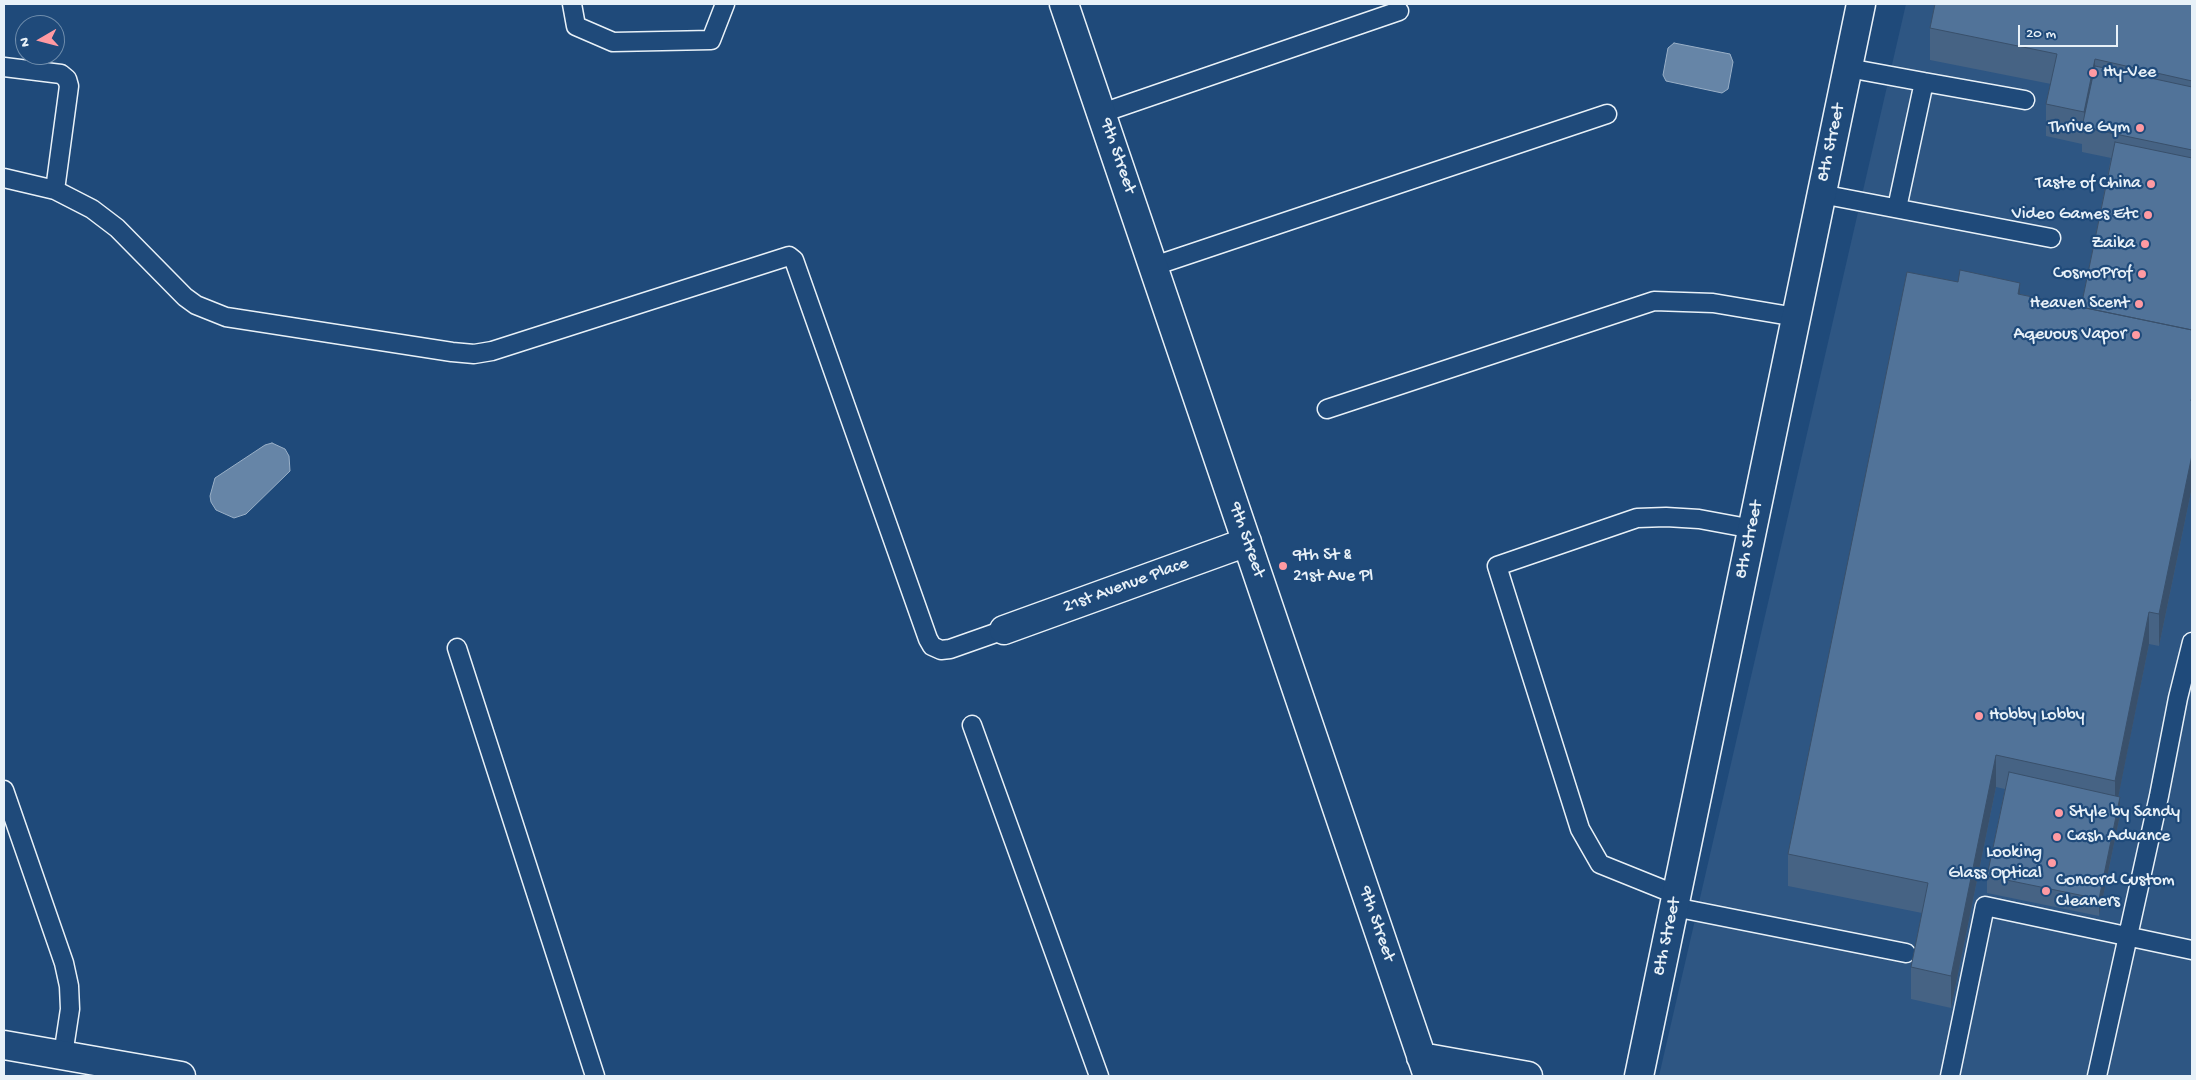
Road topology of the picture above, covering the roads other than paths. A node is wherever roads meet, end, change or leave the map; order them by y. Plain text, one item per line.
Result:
1 (572, 4) edge
2 (725, 4) edge
3 (1064, 4) edge
4 (1861, 4) edge
5 (1399, 10) dead end
6 (4, 67) edge
7 (1848, 68) junction
8 (1924, 82) junction
9 (2025, 100) dead end
10 (1102, 113) junction
11 (1608, 114) dead end
12 (4, 178) edge
13 (55, 190) junction
14 (1822, 194) junction
15 (1897, 208) junction
16 (2051, 238) dead end
17 (1154, 266) junction
18 (1796, 318) junction
19 (1327, 410) dead end
20 (1752, 529) junction
21 (1247, 542) junction
22 (1004, 630) joint
23 (2192, 642) edge
24 (457, 648) dead end
25 (972, 725) dead end
26 (4, 790) edge
27 (1675, 901) junction
28 (2128, 937) junction
29 (2192, 950) edge
30 (1906, 953) dead end
31 (4, 1045) edge
32 (63, 1055) junction
33 (1425, 1067) edge
34 (181, 1076) edge
35 (595, 1076) edge
36 (1099, 1076) edge
37 (1528, 1076) edge
38 (1639, 1076) edge
39 (1950, 1076) edge
40 (2098, 1076) edge

1 - 2 lane
3 - 10 street, 9th Street
4 - 7 street, 8th Street
5 - 10 lane
6 - 13 lane
7 - 8 lane
7 - 14 street, 8th Street
8 - 9 lane
8 - 15 lane
10 - 17 street, 9th Street
11 - 17 lane
12 - 13 lane
13 - 22 lane
14 - 15 lane
14 - 18 street, 8th Street
15 - 16 lane
17 - 21 street, 9th Street
18 - 19 lane
18 - 20 street, 8th Street
20 - 27 street, 8th Street
20 - 27 lane
21 - 22 street, 21st Avenue Place
21 - 33 street, 9th Street
23 - 28 lane
24 - 35 lane
25 - 36 lane
26 - 32 lane
27 - 30 lane
27 - 38 street, 8th Street
28 - 29 lane
28 - 39 lane
28 - 40 lane
31 - 32 street
32 - 34 street
33 - 37 street

